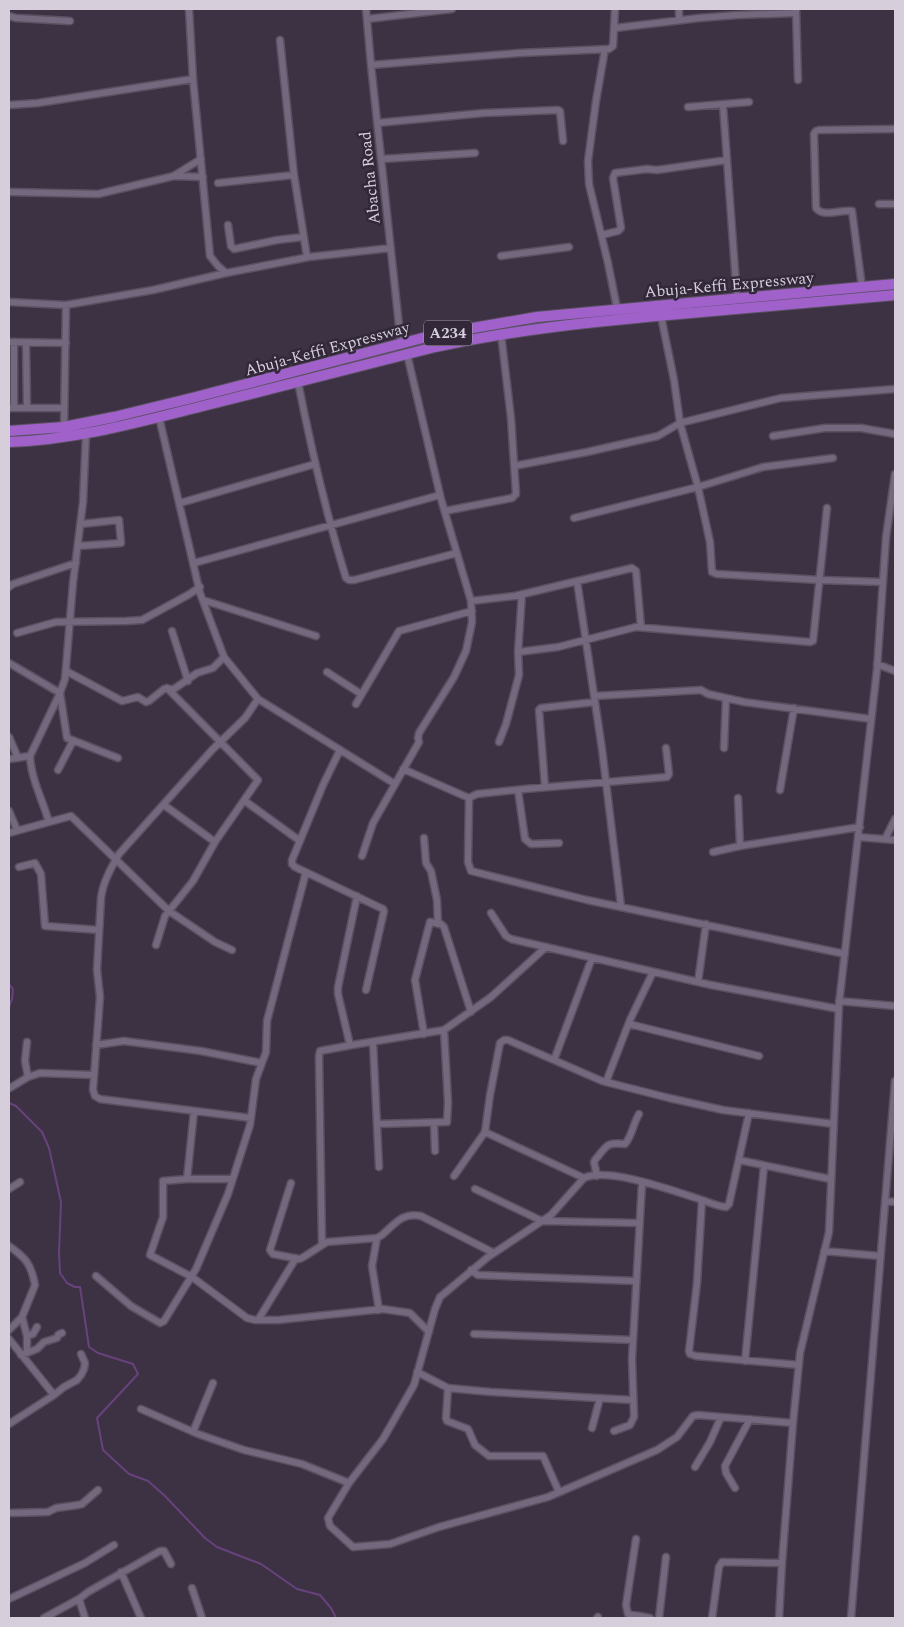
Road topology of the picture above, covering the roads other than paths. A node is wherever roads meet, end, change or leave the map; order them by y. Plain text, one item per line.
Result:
1 (189, 9) edge
2 (366, 9) edge
3 (451, 9) edge
4 (615, 9) edge
5 (679, 9) edge
6 (796, 11) edge
7 (737, 12) edge
8 (9, 16) edge
9 (367, 18) junction
10 (679, 20) junction
11 (70, 21) dead end
12 (615, 28) junction
13 (280, 40) dead end
14 (605, 49) junction
15 (371, 65) junction
16 (193, 79) junction
17 (798, 80) dead end
18 (749, 102) dead end
19 (9, 105) edge
20 (723, 105) junction
21 (688, 108) dead end
22 (377, 123) junction
23 (895, 130) edge
24 (563, 141) dead end
25 (476, 153) dead end
26 (382, 159) junction
27 (201, 160) junction
28 (727, 160) junction
29 (294, 175) junction
30 (174, 176) junction
31 (203, 177) junction
32 (218, 183) dead end
33 (9, 192) edge
34 (879, 204) dead end
35 (895, 204) edge
36 (228, 225) dead end
37 (602, 234) junction
38 (304, 237) junction
39 (569, 247) dead end
40 (391, 248) junction
41 (501, 256) dead end
42 (307, 257) junction
43 (226, 273) junction
44 (895, 284) edge
45 (862, 287) junction
46 (895, 294) edge
47 (737, 298) junction
48 (9, 302) edge
49 (66, 304) junction
50 (617, 308) junction
51 (661, 316) junction
52 (501, 334) junction
53 (11, 342) edge
54 (26, 343) junction
55 (66, 343) junction
56 (401, 344) junction
57 (407, 354) junction
58 (298, 382) junction
59 (895, 389) edge
60 (11, 408) edge
61 (27, 408) junction
62 (64, 408) junction
63 (159, 417) junction
64 (680, 423) junction
65 (64, 427) junction
66 (9, 432) edge
67 (86, 434) junction
68 (895, 434) edge
69 (773, 436) dead end
70 (9, 442) edge
71 (833, 458) dead end
72 (315, 464) junction
73 (514, 466) junction
74 (895, 474) edge
75 (698, 487) junction
76 (440, 495) junction
77 (180, 503) junction
78 (827, 508) dead end
79 (445, 512) junction
80 (574, 518) dead end
81 (81, 524) junction
82 (330, 525) junction
83 (78, 546) junction
84 (457, 553) junction
85 (76, 563) junction
86 (194, 563) junction
87 (820, 580) junction
88 (577, 581) junction
89 (883, 582) junction
90 (9, 587) edge
91 (200, 587) junction
92 (522, 594) junction
93 (203, 600) junction
94 (471, 601) junction
95 (472, 611) junction
96 (70, 622) junction
97 (641, 627) junction
98 (172, 630) dead end
99 (17, 633) dead end
100 (316, 636) dead end
101 (586, 640) junction
102 (518, 652) junction
103 (224, 657) junction
104 (9, 663) edge
105 (877, 664) junction
106 (66, 671) junction
107 (895, 671) edge
108 (327, 672) dead end
109 (188, 681) junction
110 (167, 688) junction
111 (60, 693) junction
112 (361, 694) junction
113 (726, 698) junction
114 (258, 699) junction
115 (595, 699) junction
116 (356, 704) dead end
117 (794, 708) junction
118 (871, 719) junction
119 (9, 737) edge
120 (73, 741) junction
121 (220, 742) junction
122 (499, 742) dead end
123 (666, 748) dead end
124 (724, 748) dead end
125 (340, 750) junction
126 (30, 756) junction
127 (18, 758) junction
128 (118, 758) dead end
129 (9, 759) edge
130 (403, 769) junction
131 (58, 770) dead end
132 (606, 781) junction
133 (395, 784) junction
134 (545, 787) junction
135 (518, 790) junction
136 (780, 790) dead end
137 (469, 798) junction
138 (738, 798) dead end
139 (245, 801) junction
140 (164, 805) junction
141 (9, 811) edge
142 (895, 820) edge
143 (49, 822) junction
144 (860, 827) junction
145 (17, 830) junction
146 (9, 833) edge
147 (858, 837) junction
148 (424, 838) dead end
149 (885, 839) junction
150 (895, 840) edge
151 (300, 841) junction
152 (215, 842) junction
153 (559, 842) dead end
154 (740, 846) junction
155 (712, 852) dead end
156 (362, 856) dead end
157 (115, 860) junction
158 (19, 867) dead end
159 (306, 872) junction
160 (358, 896) junction
161 (621, 906) junction
162 (169, 911) junction
163 (491, 913) dead end
164 (438, 924) junction
165 (706, 924) junction
166 (99, 930) junction
167 (156, 945) dead end
168 (546, 947) junction
169 (232, 950) dead end
170 (845, 954) junction
171 (592, 958) junction
172 (653, 972) junction
173 (698, 982) junction
174 (366, 990) dead end
175 (839, 1001) junction
176 (895, 1006) edge
177 (839, 1009) junction
178 (470, 1012) junction
179 (629, 1024) junction
180 (444, 1030) junction
181 (424, 1034) junction
182 (27, 1042) dead end
183 (373, 1042) junction
184 (96, 1045) junction
185 (350, 1045) junction
186 (759, 1056) dead end
187 (554, 1060) junction
188 (262, 1063) junction
189 (94, 1075) junction
190 (28, 1077) junction
191 (895, 1081) edge
192 (606, 1082) junction
193 (10, 1088) dead end
194 (194, 1111) junction
195 (748, 1113) junction
196 (639, 1114) dead end
197 (251, 1118) junction
198 (434, 1123) junction
199 (377, 1124) junction
200 (834, 1124) junction
201 (485, 1132) junction
202 (435, 1151) dead end
203 (739, 1160) junction
204 (764, 1166) junction
205 (379, 1167) dead end
206 (454, 1176) dead end
207 (597, 1176) junction
208 (584, 1178) junction
209 (830, 1178) junction
210 (187, 1179) junction
211 (232, 1179) junction
212 (20, 1182) dead end
213 (642, 1182) junction
214 (291, 1183) dead end
215 (475, 1188) dead end
216 (9, 1189) edge
217 (702, 1200) junction
218 (885, 1200) junction
219 (895, 1202) edge
220 (542, 1221) junction
221 (639, 1223) junction
222 (378, 1238) junction
223 (322, 1244) junction
224 (9, 1246) edge
225 (824, 1251) junction
226 (494, 1253) junction
227 (880, 1256) junction
228 (296, 1258) junction
229 (471, 1270) junction
230 (96, 1276) dead end
231 (192, 1277) junction
232 (636, 1281) junction
233 (379, 1310) junction
234 (22, 1317) junction
235 (258, 1320) junction
236 (37, 1327) dead end
237 (9, 1330) edge
238 (429, 1332) junction
239 (62, 1333) dead end
240 (474, 1334) dead end
241 (27, 1336) junction
242 (9, 1340) edge
243 (633, 1340) junction
244 (24, 1354) junction
245 (81, 1354) dead end
246 (745, 1361) junction
247 (799, 1365) junction
248 (417, 1372) junction
249 (213, 1383) dead end
250 (448, 1388) junction
251 (54, 1395) junction
252 (600, 1398) junction
253 (633, 1400) junction
254 (141, 1409) dead end
255 (721, 1417) junction
256 (750, 1419) junction
257 (793, 1423) junction
258 (9, 1424) edge
259 (592, 1428) dead end
260 (192, 1432) junction
261 (614, 1432) dead end
262 (695, 1467) dead end
263 (349, 1483) junction
264 (734, 1488) dead end
265 (98, 1490) dead end
266 (559, 1492) junction
267 (9, 1513) edge
268 (636, 1539) dead end
269 (114, 1545) dead end
270 (666, 1558) dead end
271 (782, 1563) junction
272 (171, 1564) dead end
273 (121, 1572) junction
274 (192, 1588) dead end
275 (79, 1599) junction
276 (9, 1600) edge
277 (44, 1618) edge
278 (85, 1618) edge
279 (141, 1618) edge
280 (202, 1618) edge
281 (650, 1618) edge
282 (659, 1618) edge
283 (712, 1618) edge
284 (779, 1618) edge
285 (850, 1618) edge

1 - 16 street
2 - 9 street, Abacha Road
3 - 9 street
4 - 12 street
5 - 10 street
6 - 7 street
6 - 17 street
7 - 10 street
8 - 11 street
9 - 15 street, Abacha Road
10 - 12 street
12 - 14 street
13 - 29 street
14 - 15 street
14 - 37 street
15 - 22 street, Abacha Road
16 - 19 street
16 - 27 street
18 - 20 street
20 - 21 street
20 - 28 street
22 - 24 street
22 - 26 street, Abacha Road
23 - 45 street
25 - 26 street
26 - 40 street, Abacha Road
27 - 30 street
27 - 31 street
28 - 37 street
28 - 47 street
29 - 32 street
29 - 38 street
30 - 31 street
30 - 33 street
31 - 43 street
34 - 35 street
36 - 38 street
37 - 50 street
38 - 42 street
39 - 41 street
40 - 42 street
40 - 56 street, Abacha Road
42 - 43 street
43 - 49 street
44 - 45 highway, Abuja-Keffi Expressway / A234
45 - 47 highway, Abuja-Keffi Expressway / A234
46 - 51 highway, Abuja-Keffi Expressway / A234
47 - 50 highway, Abuja-Keffi Expressway / A234
48 - 49 street
49 - 55 street
50 - 56 highway, Abuja-Keffi Expressway / A234
51 - 52 highway, Abuja-Keffi Expressway / A234
51 - 64 street
52 - 57 highway, Abuja-Keffi Expressway / A234
52 - 73 street
53 - 54 street
53 - 60 street
54 - 55 street
54 - 61 street
55 - 62 street
56 - 65 highway, Abuja-Keffi Expressway / A234
57 - 58 highway, Abuja-Keffi Expressway / A234
57 - 76 street
58 - 63 highway, Abuja-Keffi Expressway / A234
58 - 72 street
59 - 64 street
60 - 61 street
61 - 62 street
62 - 65 street
63 - 67 highway, Abuja-Keffi Expressway / A234
63 - 77 street
64 - 73 street
64 - 75 street
65 - 66 highway, Abuja-Keffi Expressway / A234
67 - 70 highway, Abuja-Keffi Expressway / A234
67 - 81 street
68 - 69 street
71 - 75 street
72 - 77 street
72 - 82 street
73 - 79 street
74 - 89 street
75 - 80 street
75 - 87 street
76 - 79 street
76 - 82 street
77 - 86 street
78 - 87 street
79 - 84 street
81 - 83 street
81 - 83 street
82 - 84 street
82 - 86 street
83 - 85 street
84 - 94 street
85 - 90 street
85 - 96 street
86 - 91 street
87 - 89 street
87 - 97 street
88 - 92 street
88 - 97 street
88 - 101 street
89 - 105 street
91 - 93 street
91 - 96 street
92 - 94 street
92 - 102 street
93 - 100 street
93 - 103 street
94 - 95 street
95 - 112 street
95 - 130 street
96 - 99 street
96 - 106 street
97 - 101 street
98 - 109 street
101 - 102 street
101 - 115 street
102 - 122 street
103 - 109 street
103 - 114 street
104 - 111 street
105 - 107 street
105 - 118 street
106 - 110 street
106 - 111 street
108 - 112 street
109 - 110 street
110 - 121 street
111 - 120 street
111 - 126 street
112 - 116 street
113 - 115 street
113 - 117 street
113 - 124 street
114 - 121 street
114 - 125 street
115 - 132 street
115 - 134 street
117 - 118 street
117 - 136 street
118 - 144 street
119 - 127 street
120 - 128 street
120 - 131 street
121 - 139 street
121 - 140 street
123 - 132 street
125 - 133 street
125 - 151 street
126 - 127 street
126 - 143 street
127 - 129 street
130 - 133 street
130 - 137 street
132 - 134 street
132 - 161 street
133 - 156 street
134 - 135 street
135 - 137 street
135 - 153 street
137 - 161 street
138 - 154 street
139 - 151 street
139 - 152 street
140 - 152 street
140 - 157 street
141 - 145 street
142 - 149 street
143 - 145 street
143 - 157 street
144 - 147 street
144 - 154 street
145 - 146 street
147 - 149 street
147 - 170 street
148 - 164 street
149 - 150 street
151 - 159 street
152 - 162 street
154 - 155 street
157 - 162 street
157 - 166 street
158 - 166 street
159 - 160 street
159 - 188 street
160 - 174 street
160 - 185 street
161 - 165 street
162 - 167 street
162 - 169 street
163 - 168 street
164 - 178 street
164 - 181 street
165 - 170 street
165 - 173 street
166 - 184 street
168 - 171 street
168 - 178 street
170 - 175 street
171 - 172 street
171 - 187 street
172 - 173 street
172 - 179 street
173 - 177 street
175 - 176 street
175 - 177 street
177 - 200 street
178 - 180 street
179 - 186 street
179 - 192 street
180 - 181 street
180 - 198 street
181 - 183 street
182 - 190 street
183 - 185 street
183 - 199 street
184 - 188 street
184 - 189 street
185 - 223 street
187 - 192 street
187 - 201 street
188 - 197 street
189 - 190 street
189 - 194 street
190 - 193 street
191 - 218 street
192 - 195 street
194 - 197 street
194 - 210 street
195 - 200 street
195 - 203 street
196 - 207 street
197 - 211 street
198 - 199 street
198 - 202 street
199 - 205 street
200 - 209 street
201 - 206 street
201 - 208 street
203 - 204 street
203 - 217 street
204 - 209 street
204 - 246 street
207 - 208 street
207 - 213 street
208 - 220 street
209 - 225 street
210 - 211 street
210 - 231 street
211 - 231 street
212 - 216 street
213 - 217 street
213 - 221 street
214 - 228 street
215 - 220 street
217 - 246 street
218 - 219 street
218 - 227 street
220 - 221 street
220 - 226 street
221 - 232 street
222 - 223 street
222 - 226 street
222 - 233 street
223 - 228 street
224 - 234 street
225 - 227 street
225 - 247 street
226 - 229 street
227 - 285 street
228 - 235 street
229 - 232 street
229 - 238 street
230 - 231 street
231 - 235 street
232 - 243 street
233 - 235 street
233 - 238 street
234 - 237 street
234 - 241 street
236 - 241 street
238 - 248 street
239 - 244 street
240 - 243 street
241 - 244 street
242 - 244 street
243 - 253 street
244 - 251 street
245 - 251 street
246 - 247 street
247 - 257 street
248 - 250 street
248 - 263 street
249 - 260 street
250 - 252 street
250 - 266 street
251 - 258 street
252 - 253 street
252 - 259 street
253 - 261 street
254 - 260 street
255 - 256 street
255 - 262 street
255 - 266 street
256 - 257 street
256 - 264 street
257 - 271 street
260 - 263 street
263 - 266 street
265 - 267 street
268 - 281 street
269 - 276 street
270 - 282 street
271 - 283 street
271 - 284 street
272 - 273 street
273 - 275 street
273 - 279 street
274 - 280 street
275 - 277 street
275 - 278 street

